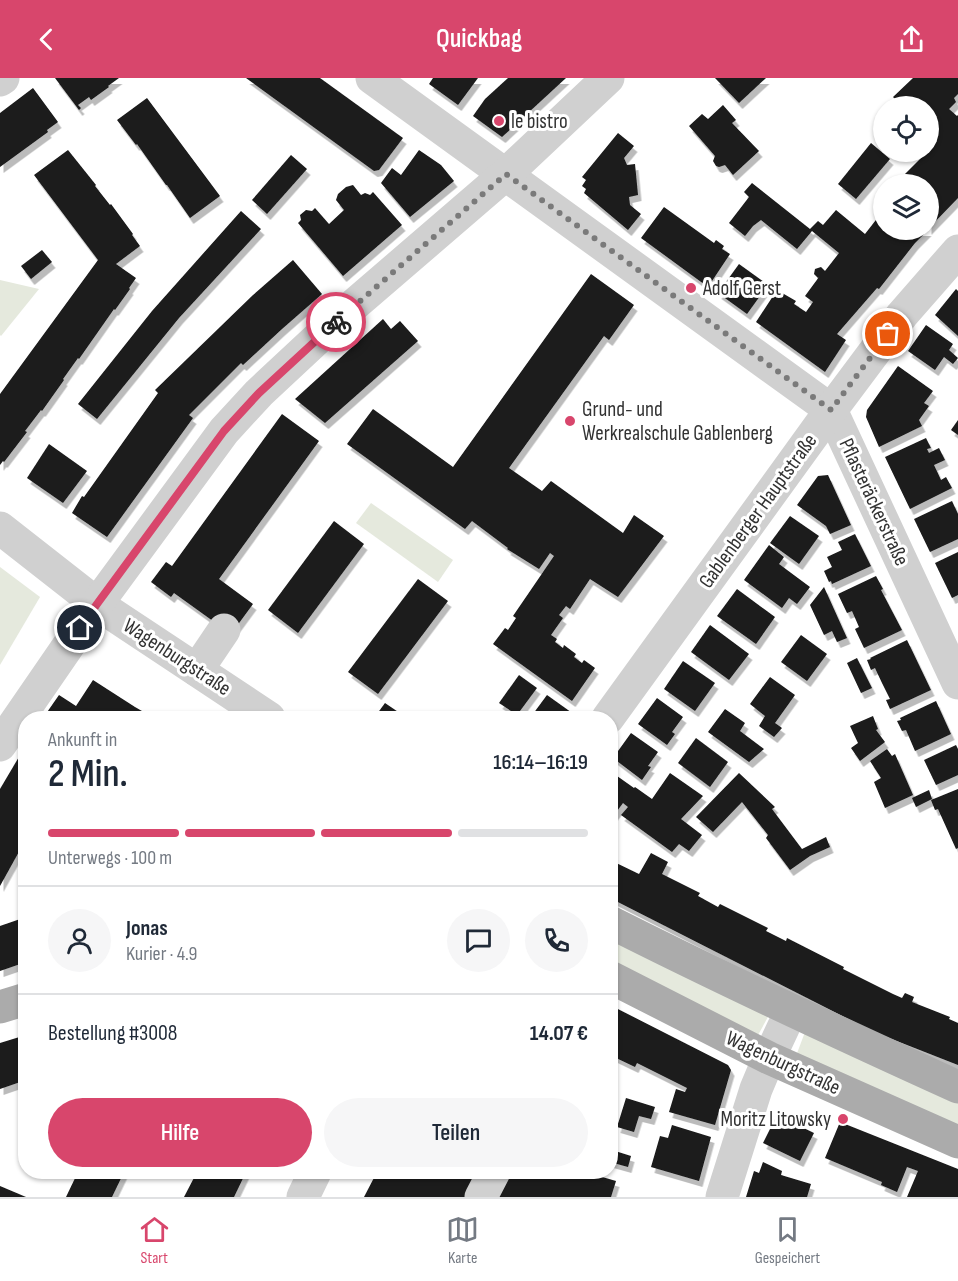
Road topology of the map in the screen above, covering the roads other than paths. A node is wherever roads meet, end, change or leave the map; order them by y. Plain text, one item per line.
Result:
1 (372, 78) edge
2 (608, 78) edge
3 (506, 174) junction
4 (958, 251) edge
5 (831, 410) junction
6 (0, 528) edge
7 (97, 604) junction
8 (224, 630) dead end
9 (196, 670) junction
10 (958, 683) edge
11 (23, 711) edge
12 (258, 711) edge
13 (613, 711) edge
14 (18, 719) edge
15 (0, 745) edge
16 (618, 926) edge
17 (618, 981) edge
18 (18, 1001) edge
19 (0, 1007) edge
20 (791, 1011) junction
21 (769, 1058) junction
22 (958, 1087) edge
23 (958, 1142) edge
24 (312, 1179) edge
25 (490, 1179) edge
26 (303, 1197) edge
27 (481, 1197) edge
28 (722, 1197) edge

1 - 3 street, Pflasteräckerstraße
2 - 3 street
3 - 5 street, Pflasteräckerstraße
3 - 7 street
4 - 5 street, Gablenberger Hauptstraße
5 - 10 street, Pflasteräckerstraße
5 - 13 street, Gablenberger Hauptstraße
6 - 7 street, Wagenburgstraße
7 - 9 street, Wagenburgstraße
7 - 11 street
8 - 9 street
9 - 12 street, Wagenburgstraße
14 - 15 street
16 - 20 main road
17 - 21 main road, Wagenburgstraße
18 - 19 main road
20 - 21 street
20 - 22 main road
21 - 23 main road, Wagenburgstraße
21 - 28 street
24 - 26 street
25 - 27 street

